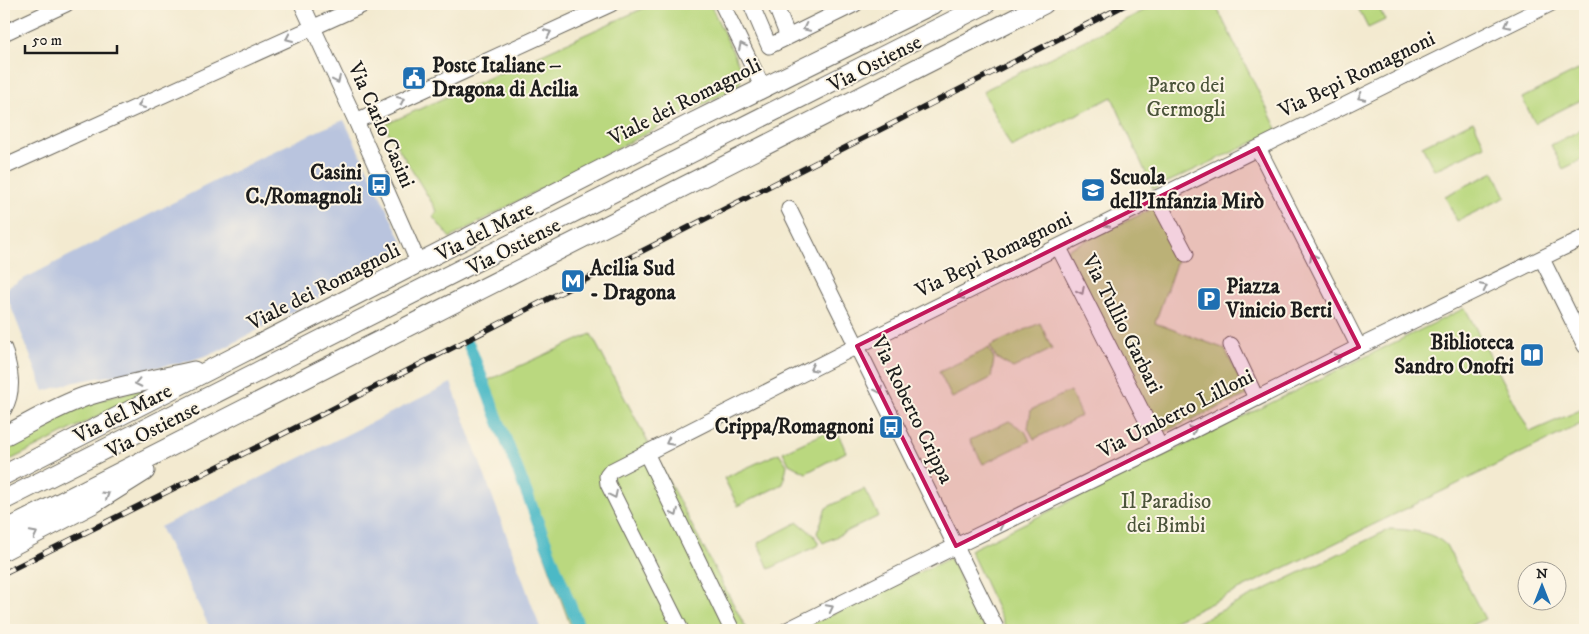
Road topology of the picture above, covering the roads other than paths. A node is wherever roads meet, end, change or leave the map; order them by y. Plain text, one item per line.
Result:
1 (66, 4) edge
2 (302, 4) edge
3 (365, 4) edge
4 (611, 4) edge
5 (722, 4) edge
6 (751, 4) edge
7 (775, 4) edge
8 (856, 4) edge
9 (933, 4) edge
10 (986, 4) edge
11 (1044, 4) edge
12 (1550, 4) edge
13 (313, 27) junction
14 (4, 32) edge
15 (788, 37) junction
16 (763, 88) junction
17 (356, 120) junction
18 (1258, 148) junction
19 (4, 168) edge
20 (1157, 199) junction
21 (789, 209) dead end
22 (1585, 237) edge
23 (1059, 248) junction
24 (1186, 254) dead end
25 (1542, 259) junction
26 (419, 264) junction
27 (1231, 345) dead end
28 (857, 346) junction
29 (1585, 346) edge
30 (1359, 347) junction
31 (4, 349) edge
32 (220, 365) junction
33 (1256, 398) junction
34 (4, 409) edge
35 (222, 421) junction
36 (4, 436) edge
37 (1160, 447) junction
38 (646, 453) junction
39 (4, 475) edge
40 (4, 500) edge
41 (4, 531) edge
42 (956, 546) junction
43 (4, 550) edge
44 (681, 630) edge
45 (732, 630) edge
46 (787, 630) edge
47 (997, 630) edge

1 - 14 street
2 - 13 street, Via Carlo Casini
3 - 13 street
17 -> 4 street
16 -> 5 street
6 - 15 street
7 - 15 street
8 -> 15 street
9 - 16 main road, Viale dei Romagnoli
10 - 40 main road, Via del Mare
11 - 35 main road, Via Ostiense
12 -> 18 street, Via Bepi Romagnoni
13 -> 17 street, Via Carlo Casini
13 -> 19 street
16 - 26 main road, Viale dei Romagnoli
17 - 26 street, Via Carlo Casini
18 - 20 street, Via Bepi Romagnoni
30 -> 18 street
20 -> 23 street, Via Bepi Romagnoni
20 - 24 street
21 - 28 street, Via Roberto Crippa
22 - 25 street, Via Umberto Lilloni
23 -> 28 street, Via Bepi Romagnoni
23 -> 37 street, Via Tullio Garbari
25 - 29 street
30 -> 25 street, Via Umberto Lilloni
26 - 32 main road, Viale dei Romagnoli
27 - 33 street
28 -> 38 street, Via Bepi Romagnoni
28 -> 42 street, Via Roberto Crippa
33 -> 30 street, Via Umberto Lilloni
31 - 34 street
32 -> 36 main road
32 - 39 main road, Viale dei Romagnoli
37 -> 33 street, Via Umberto Lilloni
35 - 41 main road, Via Ostiense
43 -> 35 main road
42 -> 37 street, Via Umberto Lilloni
38 -> 44 street
38 -> 45 street
46 -> 42 street, Via Umberto Lilloni
42 - 47 street, Via Roberto Crippa

